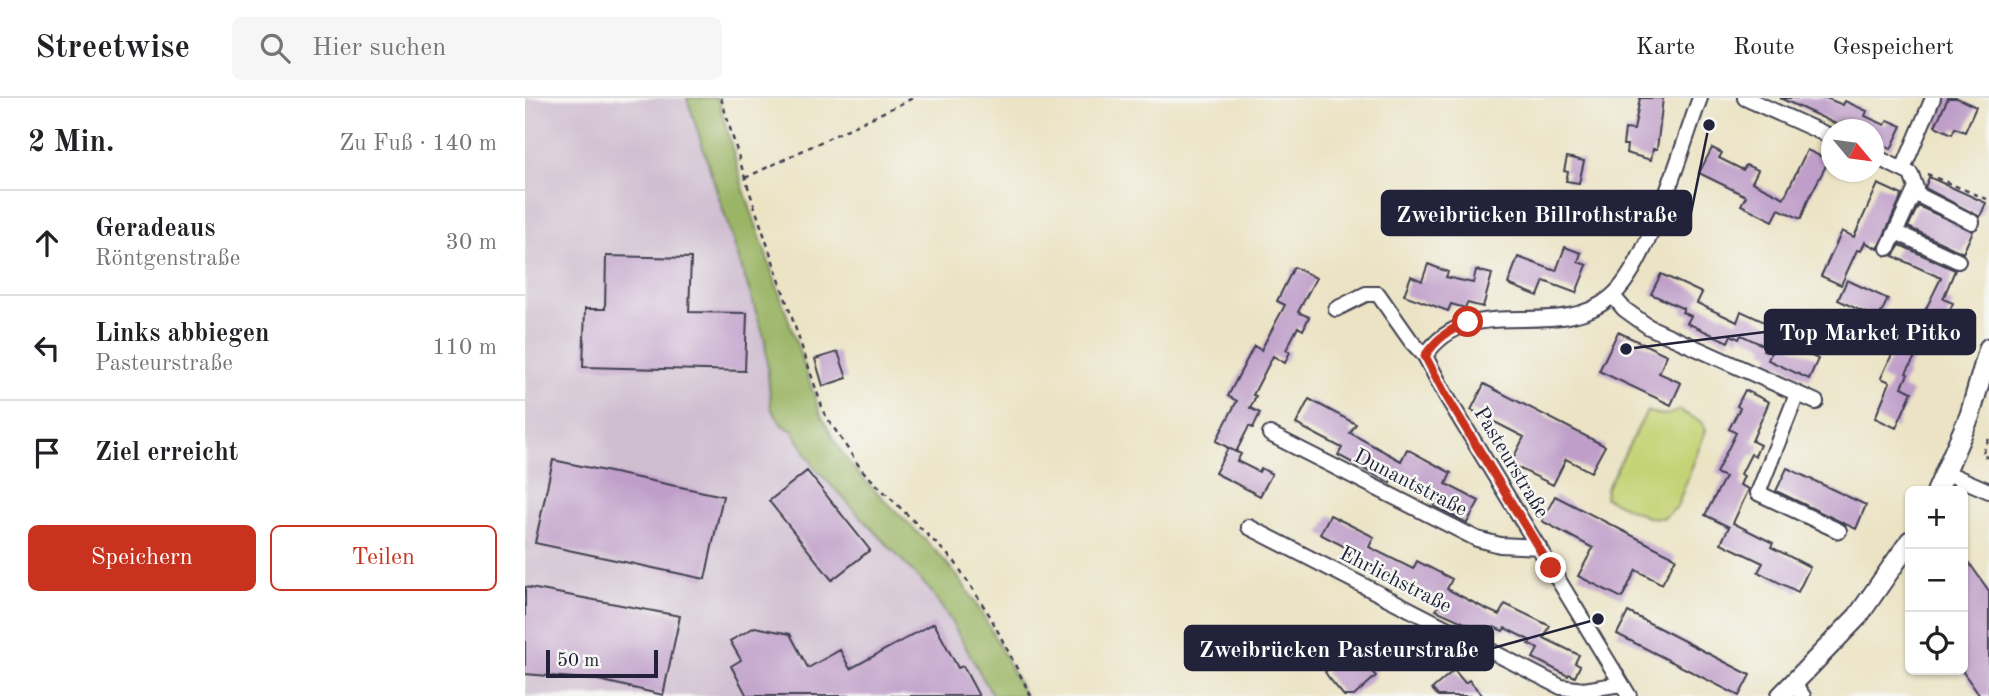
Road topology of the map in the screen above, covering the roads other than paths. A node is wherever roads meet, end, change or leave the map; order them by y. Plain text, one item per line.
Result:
1 (1700, 98) edge
2 (1745, 98) edge
3 (1934, 98) edge
4 (1821, 132) edge
5 (1884, 161) edge
6 (1907, 172) junction
7 (1914, 193) junction
8 (1972, 222) dead end
9 (1896, 232) junction
10 (1888, 248) dead end
11 (1958, 261) dead end
12 (1613, 296) junction
13 (1336, 309) dead end
14 (1987, 355) edge
15 (1425, 356) junction
16 (1797, 394) junction
17 (1816, 402) dead end
18 (1270, 434) dead end
19 (1947, 473) junction
20 (1940, 486) edge
21 (1989, 491) edge
22 (1249, 527) dead end
23 (1839, 531) dead end
24 (1539, 547) junction
25 (1905, 548) edge
26 (1625, 690) edge
27 (1556, 691) edge
28 (1792, 692) edge

1 - 12 street
2 - 4 street
3 - 6 street
5 - 6 street
6 - 7 street
7 - 8 street
7 - 9 street
9 - 10 street
9 - 11 street
12 - 15 street
12 - 16 street
13 - 15 street, Pasteurstraße
14 - 19 main road
15 - 24 street, Pasteurstraße
16 - 17 street
16 - 23 street
18 - 24 street, Dunantstraße
19 - 20 main road
19 - 21 street
22 - 27 street, Ehrlichstraße
24 - 26 street, Pasteurstraße
25 - 28 main road
26 - 27 street, Ehrlichstraße

